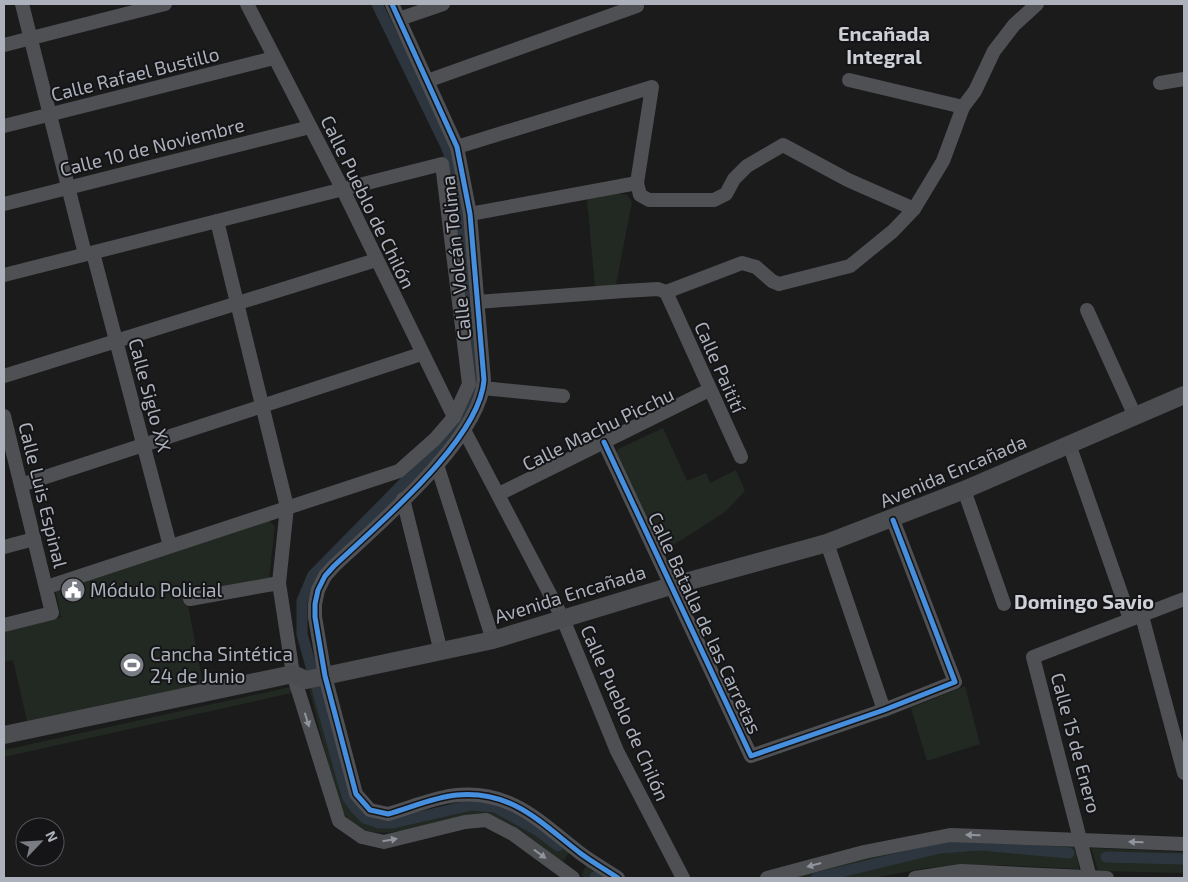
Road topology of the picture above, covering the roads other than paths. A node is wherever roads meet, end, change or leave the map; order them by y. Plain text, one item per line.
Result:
1 (22, 4) edge
2 (165, 4) edge
3 (246, 4) edge
4 (392, 4) edge
5 (444, 4) edge
6 (1037, 4) edge
7 (637, 6) dead end
8 (399, 19) junction
9 (31, 38) junction
10 (4, 45) edge
11 (274, 58) junction
12 (849, 80) dead end
13 (1184, 80) edge
14 (426, 81) junction
15 (1160, 84) dead end
16 (963, 107) junction
17 (50, 115) junction
18 (4, 126) edge
19 (310, 127) junction
20 (457, 147) junction
21 (637, 183) junction
22 (69, 188) junction
23 (343, 190) junction
24 (4, 204) edge
25 (914, 209) junction
26 (470, 214) junction
27 (217, 221) junction
28 (89, 253) junction
29 (376, 260) junction
30 (4, 275) edge
31 (666, 292) junction
32 (477, 302) junction
33 (238, 303) junction
34 (1087, 310) dead end
35 (116, 341) junction
36 (422, 354) junction
37 (4, 376) edge
38 (483, 388) junction
39 (710, 390) junction
40 (1184, 395) edge
41 (563, 396) dead end
42 (262, 407) junction
43 (1135, 416) junction
44 (454, 417) junction
45 (4, 419) edge
46 (464, 430) junction
47 (604, 442) junction
48 (1070, 444) junction
49 (143, 446) junction
50 (741, 457) dead end
51 (437, 465) junction
52 (21, 485) junction
53 (964, 490) junction
54 (499, 494) junction
55 (403, 499) junction
56 (288, 507) junction
57 (893, 520) junction
58 (34, 539) junction
59 (826, 543) junction
60 (170, 546) junction
61 (4, 547) edge
62 (279, 583) junction
63 (47, 586) junction
64 (671, 586) junction
65 (190, 599) dead end
66 (1184, 599) edge
67 (1004, 604) dead end
68 (1136, 618) junction
69 (563, 619) junction
70 (4, 625) edge
71 (493, 640) junction
72 (441, 652) junction
73 (310, 677) junction
74 (884, 710) junction
75 (1179, 729) edge
76 (4, 735) edge
77 (1184, 773) edge
78 (1082, 840) junction
79 (1184, 844) edge
80 (582, 854) junction
81 (998, 875) edge
82 (569, 877) edge
83 (618, 878) edge
84 (683, 878) edge
85 (767, 878) edge
86 (915, 878) edge
87 (1090, 878) edge
88 (1107, 878) edge

1 - 9 street, Calle Siglo XX
2 - 9 street
3 - 11 street, Calle Pueblo de Chilón
4 - 8 street, Calle Volcán Tolima
5 - 8 street
6 - 16 street
7 - 14 street
8 - 14 street, Calle Volcán Tolima
9 - 10 street
9 - 17 street, Calle Siglo XX
11 - 17 street, Calle Rafael Bustillo
11 - 19 street, Calle Pueblo de Chilón
12 - 16 street
13 - 15 street
14 - 20 street, Calle Volcán Tolima
16 - 25 street
17 - 18 street, Calle Rafael Bustillo
17 - 22 street, Calle Siglo XX
19 - 22 street, Calle 10 de Noviembre
19 - 23 street, Calle Pueblo de Chilón
20 - 21 street
20 - 26 street, Calle Volcán Tolima
21 - 25 street
21 - 26 street
22 - 24 street, Calle 10 de Noviembre
22 - 28 street, Calle Siglo XX
23 - 27 street
23 - 29 street, Calle Pueblo de Chilón
23 - 44 street
25 - 31 street
26 - 32 street, Calle Volcán Tolima
27 - 28 street
27 - 33 street
28 - 30 street
28 - 35 street, Calle Siglo XX
29 - 33 street
29 - 36 street, Calle Pueblo de Chilón
31 - 32 street
31 - 39 street, Calle Paitití
32 - 38 street, Calle Volcán Tolima
33 - 35 street
33 - 42 street
34 - 43 street
35 - 37 street
35 - 49 street, Calle Siglo XX
36 - 42 street
36 - 44 street, Calle Pueblo de Chilón
38 - 41 street
38 - 46 street, Calle Volcán Tolima
39 - 47 street, Calle Machu Picchu
39 - 50 street, Calle Paitití
40 - 43 main road, Avenida Encañada
42 - 49 street
42 - 56 street
43 - 48 main road, Avenida Encañada
44 - 56 street
45 - 52 street, Calle Luis Espinal
46 - 51 street, Calle Volcán Tolima
46 - 54 street, Calle Pueblo de Chilón
47 - 54 street, Calle Machu Picchu
47 - 64 street, Calle Batalla de las Carretas
48 - 53 main road, Avenida Encañada
48 - 68 street
49 - 52 street
49 - 60 street, Calle Siglo XX
51 - 55 street, Calle Volcán Tolima
51 - 71 street
52 - 58 street, Calle Luis Espinal
53 - 57 main road, Avenida Encañada
53 - 67 street
54 - 69 street, Calle Pueblo de Chilón
55 - 72 street
55 - 73 street, Calle Volcán Tolima
56 - 60 street
56 - 62 street
57 - 59 main road, Avenida Encañada
57 - 74 street, Calle Batalla de las Carretas
58 - 61 street
58 - 63 street, Calle Luis Espinal
59 - 64 main road, Avenida Encañada
59 - 74 street
60 - 63 street
62 - 65 street
62 - 73 street
63 - 70 street, Calle Luis Espinal
64 - 69 main road, Avenida Encañada
64 - 74 street, Calle Batalla de las Carretas
66 - 68 street
68 - 75 street
68 - 78 street, Calle 15 de Enero
69 - 71 main road, Avenida Encañada
69 - 84 street, Calle Pueblo de Chilón
71 - 72 main road, Avenida Encañada
72 - 73 main road, Avenida Encañada
73 - 76 main road, Avenida Encañada
73 - 80 street
73 -> 82 street
75 - 77 street
79 -> 78 street
78 -> 85 street
78 - 87 street, Calle 15 de Enero
80 - 82 street
80 - 83 street
81 - 86 street
81 - 87 street
87 - 88 street

